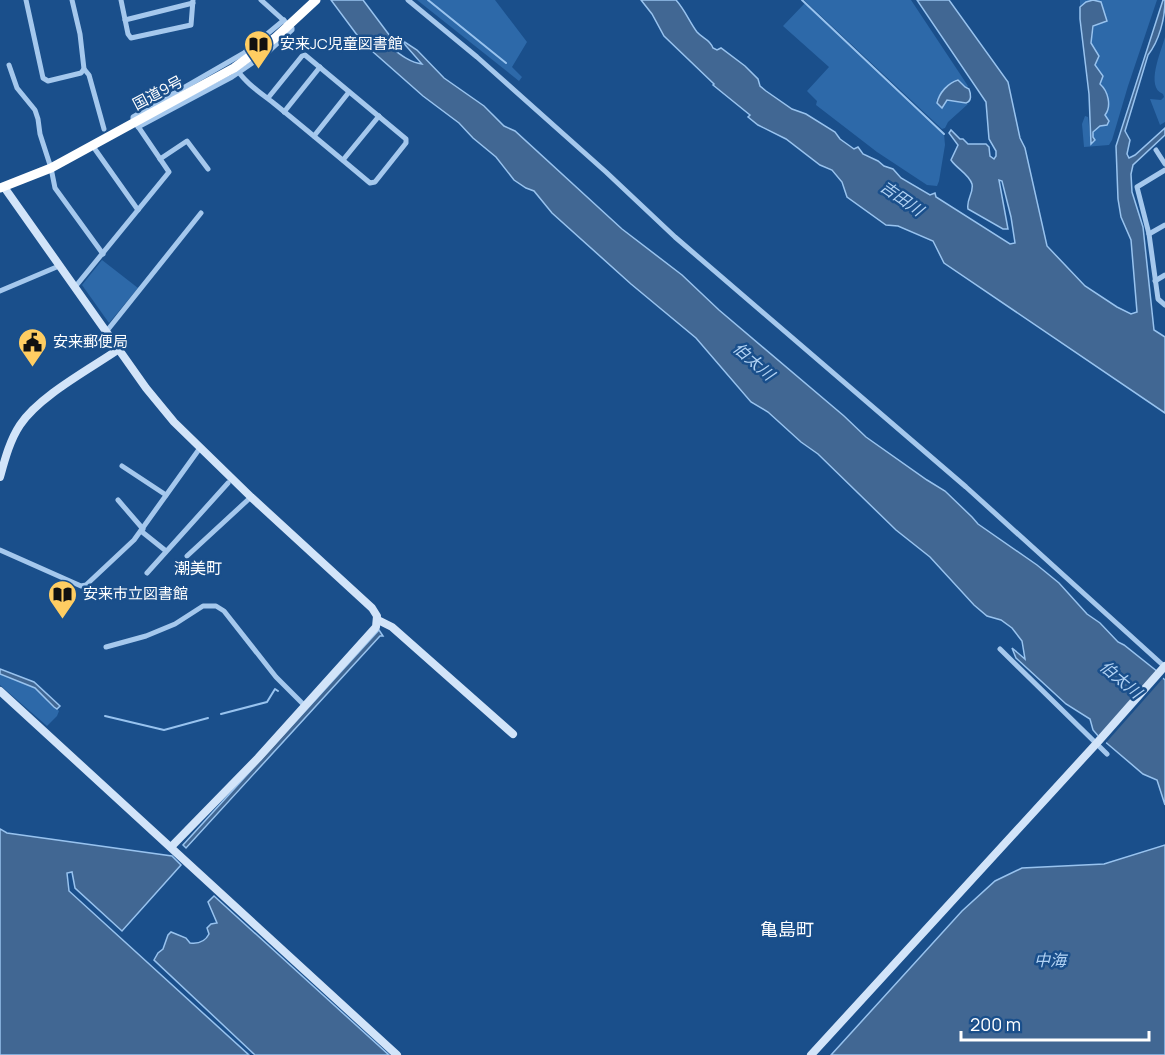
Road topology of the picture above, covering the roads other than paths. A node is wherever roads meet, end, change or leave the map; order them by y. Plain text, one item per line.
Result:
1 (26, 0) edge
2 (72, 0) edge
3 (121, 0) edge
4 (261, 0) edge
5 (316, 0) edge
6 (408, 0) edge
7 (193, 2) edge
8 (125, 20) junction
9 (289, 23) junction
10 (9, 65) dead end
11 (320, 67) junction
12 (84, 69) junction
13 (239, 72) junction
14 (350, 92) junction
15 (267, 98) junction
16 (284, 111) junction
17 (379, 116) junction
18 (136, 125) junction
19 (104, 129) dead end
20 (314, 136) junction
21 (92, 145) junction
22 (1156, 150) dead end
23 (160, 159) junction
24 (343, 160) junction
25 (1165, 164) edge
26 (51, 168) junction
27 (208, 169) dead end
28 (1165, 170) edge
29 (2, 187) edge
30 (138, 210) junction
31 (201, 213) dead end
32 (1165, 225) edge
33 (1149, 234) junction
34 (103, 254) junction
35 (59, 266) junction
36 (1165, 275) edge
37 (1155, 281) junction
38 (75, 287) junction
39 (0, 291) edge
40 (1165, 305) edge
41 (106, 332) junction
42 (118, 349) junction
43 (200, 448) junction
44 (3, 456) edge
45 (122, 466) dead end
46 (0, 477) edge
47 (228, 483) dead end
48 (166, 495) junction
49 (251, 496) junction
50 (118, 500) dead end
51 (142, 530) junction
52 (0, 550) edge
53 (166, 551) junction
54 (187, 556) dead end
55 (147, 573) dead end
56 (378, 620) junction
57 (106, 647) dead end
58 (1000, 649) dead end
59 (1165, 667) edge
60 (0, 691) edge
61 (305, 706) junction
62 (513, 734) dead end
63 (1096, 744) junction
64 (1107, 754) dead end
65 (171, 848) junction
66 (398, 1055) edge
67 (811, 1055) edge

1 - 12 street
2 - 12 street
3 - 8 street
4 - 9 street
5 - 9 highway, 国道9号
6 - 59 street
7 - 8 street
7 - 8 street
9 - 13 street
9 - 18 highway, 国道9号
9 - 18 street
10 - 26 street
11 - 14 street
11 - 15 street
11 - 16 street
12 - 19 street
13 - 15 street
13 - 18 street
14 - 17 street
14 - 20 street
15 - 16 street
16 - 20 street
17 - 24 street
17 - 24 street
18 - 21 highway, 国道9号
18 - 23 street
20 - 24 street
21 - 26 highway, 国道9号
21 - 30 street
22 - 25 street
23 - 27 street
23 - 30 street
26 - 29 highway, 国道9号
26 - 34 street
28 - 33 street
29 - 35 street
30 - 34 street
31 - 41 street
32 - 33 street
33 - 37 street
34 - 38 street
35 - 38 street
35 - 39 street
36 - 37 street
37 - 40 street
38 - 41 street
41 - 42 street
42 - 43 street
42 - 44 street
43 - 48 street
43 - 49 street
44 - 46 street
45 - 48 street
47 - 53 street
48 - 51 street
49 - 54 street
49 - 56 street
50 - 51 street
51 - 52 street
51 - 53 street
53 - 55 street
56 - 61 street
56 - 62 street
57 - 61 street
58 - 63 street
59 - 63 street
60 - 65 street
61 - 65 street
63 - 64 street
63 - 67 street
65 - 66 street

